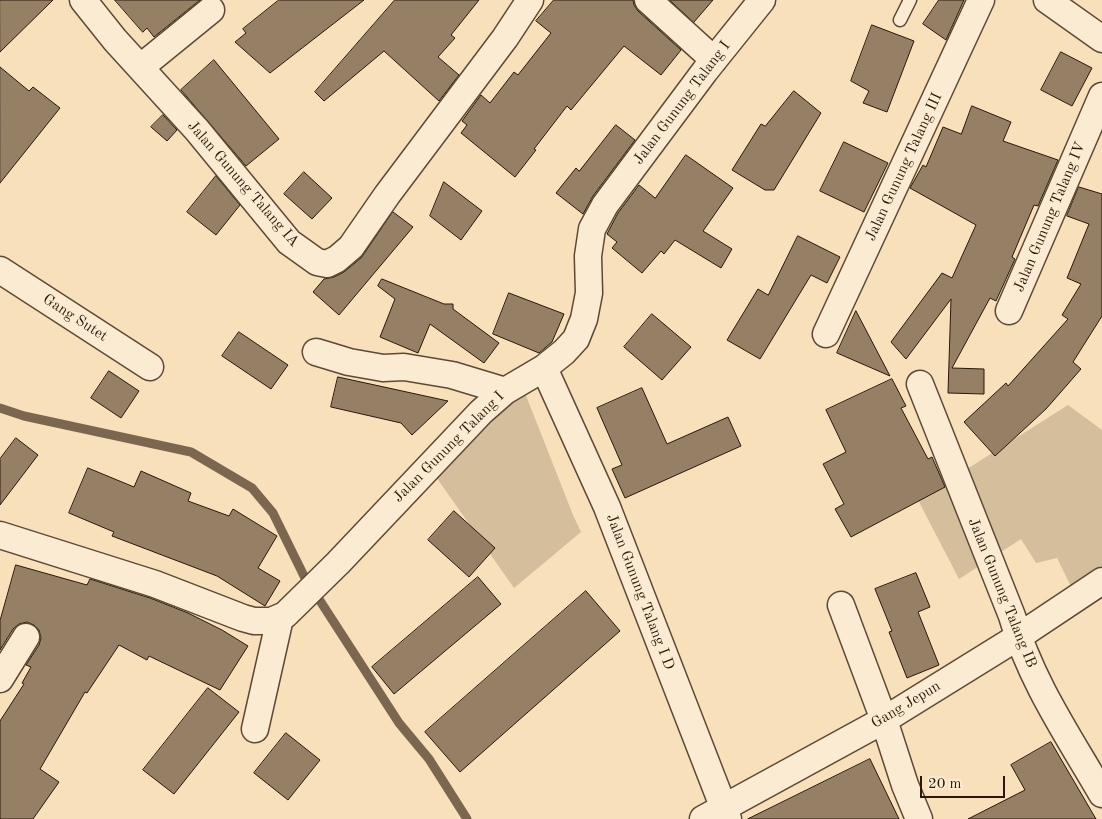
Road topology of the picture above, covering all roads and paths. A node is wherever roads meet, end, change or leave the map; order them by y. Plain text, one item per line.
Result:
1 (83, 0) edge
2 (530, 0) edge
3 (648, 0) edge
4 (910, 0) edge
5 (982, 0) edge
6 (1047, 0) edge
7 (759, 1) edge
8 (211, 10) dead end
9 (900, 20) dead end
10 (1102, 39) edge
11 (714, 60) junction
12 (142, 67) junction
13 (1102, 96) edge
14 (0, 270) edge
15 (1009, 311) dead end
16 (826, 334) dead end
17 (316, 352) dead end
18 (150, 367) dead end
19 (544, 368) junction
20 (920, 384) dead end
21 (505, 391) junction
22 (0, 535) edge
23 (1102, 581) edge
24 (841, 605) dead end
25 (287, 613) junction
26 (26, 637) dead end
27 (1018, 637) junction
28 (0, 679) edge
29 (884, 720) junction
30 (255, 729) dead end
31 (1102, 794) edge
32 (718, 815) edge
33 (919, 819) edge

1 - 12 street, Jalan Gunung Talang IA
2 - 12 street, Jalan Gunung Talang IA
3 - 11 street
4 - 9 lane
5 - 16 street, Jalan Gunung Talang III
6 - 10 street
7 - 11 street, Jalan Gunung Talang I
8 - 12 street
11 - 19 street, Jalan Gunung Talang I
13 - 15 street, Jalan Gunung Talang IV
14 - 18 street, Gang Sutet
17 - 21 street
19 - 21 street, Jalan Gunung Talang I
19 - 32 street, Jalan Gunung Talang I D
20 - 27 street, Jalan Gunung Talang IB
21 - 25 street, Jalan Gunung Talang I
22 - 25 street
23 - 27 street, Gang Jepun
24 - 29 street
25 - 30 street
26 - 28 street
27 - 29 street, Gang Jepun
27 - 31 street, Jalan Gunung Talang IB
29 - 32 street, Gang Jepun
29 - 33 street

